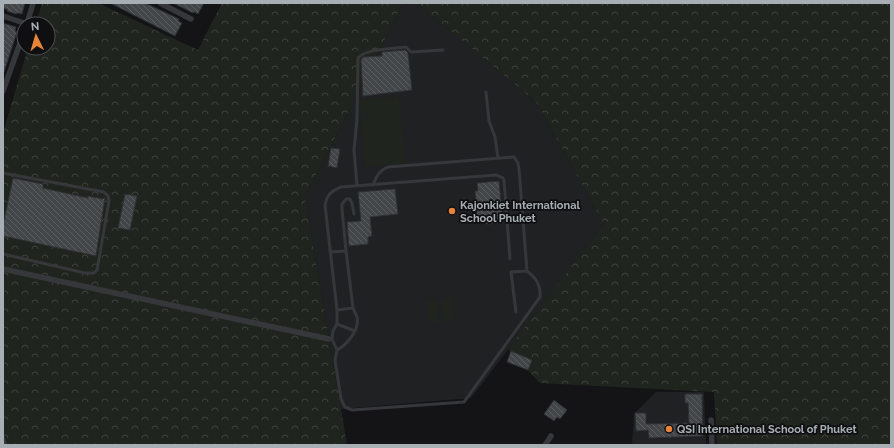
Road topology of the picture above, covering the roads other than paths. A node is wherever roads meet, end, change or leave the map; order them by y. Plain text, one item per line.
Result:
1 (33, 3) edge
2 (160, 3) edge
3 (3, 16) edge
4 (29, 16) edge
5 (191, 19) dead end
6 (16, 20) edge
7 (443, 50) dead end
8 (16, 54) edge
9 (3, 91) edge
10 (486, 92) dead end
11 (498, 158) junction
12 (3, 173) edge
13 (373, 185) junction
14 (356, 186) junction
15 (354, 214) dead end
16 (346, 251) junction
17 (330, 252) junction
18 (3, 254) edge
19 (510, 259) dead end
20 (3, 269) edge
21 (527, 271) junction
22 (353, 308) junction
23 (337, 310) junction
24 (516, 312) dead end
25 (337, 324) junction
26 (355, 331) junction
27 (331, 339) junction
28 (337, 350) junction
29 (711, 420) dead end
30 (551, 436) dead end
31 (3, 437) edge
32 (6, 445) edge
33 (545, 445) edge
34 (712, 445) edge

1 - 4 street
2 - 5 street
3 - 6 street
7 - 14 lane
8 - 9 street
10 - 11 lane
11 - 13 lane
11 - 21 lane
12 - 18 lane
13 - 14 lane
13 - 19 lane
14 - 17 lane
15 - 16 lane
16 - 17 lane
16 - 22 lane
17 - 23 lane
20 - 27 street
21 - 24 lane
21 - 28 lane
22 - 23 lane
22 - 26 lane
23 - 25 lane
25 - 26 lane
25 - 27 lane
26 - 28 lane
27 - 28 lane
29 - 34 street
30 - 33 street
31 - 32 lane

